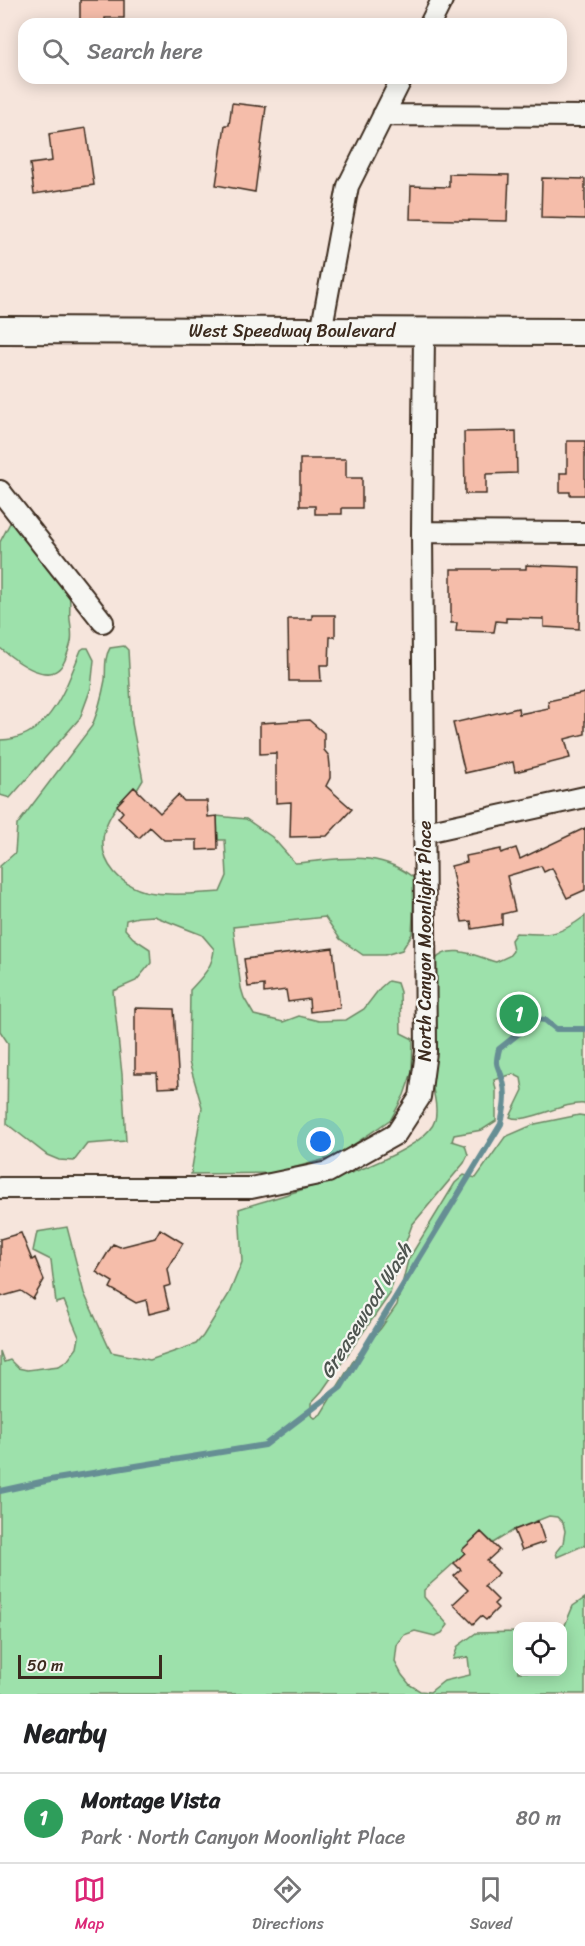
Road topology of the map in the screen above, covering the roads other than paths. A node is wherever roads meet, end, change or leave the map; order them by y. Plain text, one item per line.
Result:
1 (442, 0) edge
2 (433, 18) edge
3 (399, 84) edge
4 (383, 116) junction
5 (585, 117) edge
6 (0, 330) edge
7 (321, 332) junction
8 (424, 332) junction
9 (585, 332) edge
10 (0, 491) edge
11 (422, 532) junction
12 (585, 533) edge
13 (103, 622) dead end
14 (585, 797) edge
15 (426, 832) junction
16 (0, 1188) edge

1 - 2 street
3 - 4 street
4 - 5 street
4 - 7 street
6 - 7 main road, West Speedway Boulevard
7 - 8 main road, West Speedway Boulevard
8 - 9 main road, West Speedway Boulevard
8 - 11 street, North Canyon Moonlight Place
10 - 13 street
11 - 12 street
11 - 15 street, North Canyon Moonlight Place
14 - 15 street
15 - 16 street, North Canyon Moonlight Place

